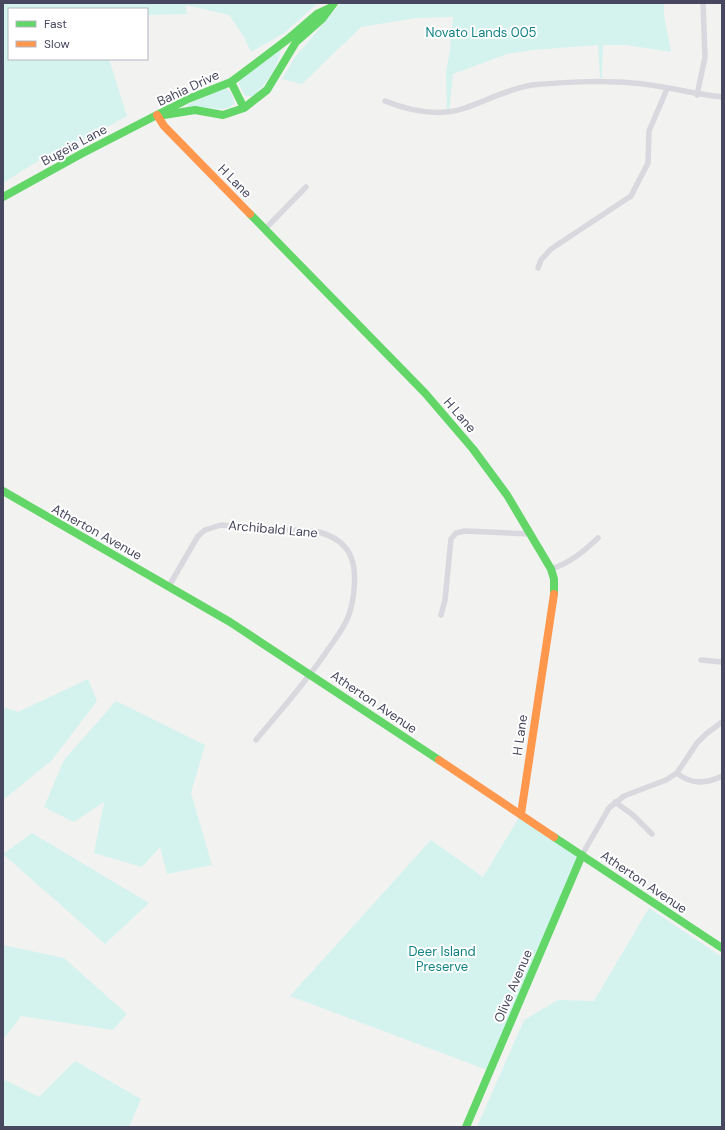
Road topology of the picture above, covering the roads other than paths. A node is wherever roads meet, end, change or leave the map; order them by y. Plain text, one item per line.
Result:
1 (703, 3) edge
2 (332, 5) edge
3 (231, 82) junction
4 (667, 89) junction
5 (697, 95) junction
6 (722, 97) edge
7 (385, 101) dead end
8 (244, 108) junction
9 (157, 116) junction
10 (306, 186) dead end
11 (3, 197) edge
12 (266, 229) junction
13 (538, 268) dead end
14 (3, 491) edge
15 (530, 534) junction
16 (598, 538) dead end
17 (551, 569) junction
18 (169, 586) junction
19 (441, 615) dead end
20 (701, 660) dead end
21 (722, 662) edge
22 (311, 675) junction
23 (722, 722) edge
24 (256, 740) dead end
25 (677, 773) junction
26 (722, 776) edge
27 (615, 802) junction
28 (520, 814) junction
29 (652, 834) dead end
30 (582, 855) junction
31 (722, 948) edge
32 (466, 1127) edge

1 - 5 street
2 - 3 street, Bahia Drive
2 - 8 street, Bahia Drive
3 - 8 street
3 - 9 street, Bahia Drive
4 - 5 street
4 - 7 street
4 - 13 street
5 - 6 street
8 - 9 street, Bahia Drive
9 - 11 street, Bugeia Lane
9 - 12 street, H Lane
10 - 12 street
12 - 15 street, H Lane
14 - 18 street, Atherton Avenue
15 - 17 street, H Lane
15 - 19 street
16 - 17 street
17 - 28 street, H Lane
18 - 22 street, Atherton Avenue
18 - 22 street, Archibald Lane
20 - 21 street
22 - 24 street, Archibald Lane
22 - 28 street, Atherton Avenue
23 - 25 street
25 - 26 street
25 - 27 street
27 - 29 street
27 - 30 street
28 - 30 street, Atherton Avenue
30 - 31 street, Atherton Avenue
30 - 32 street, Olive Avenue

